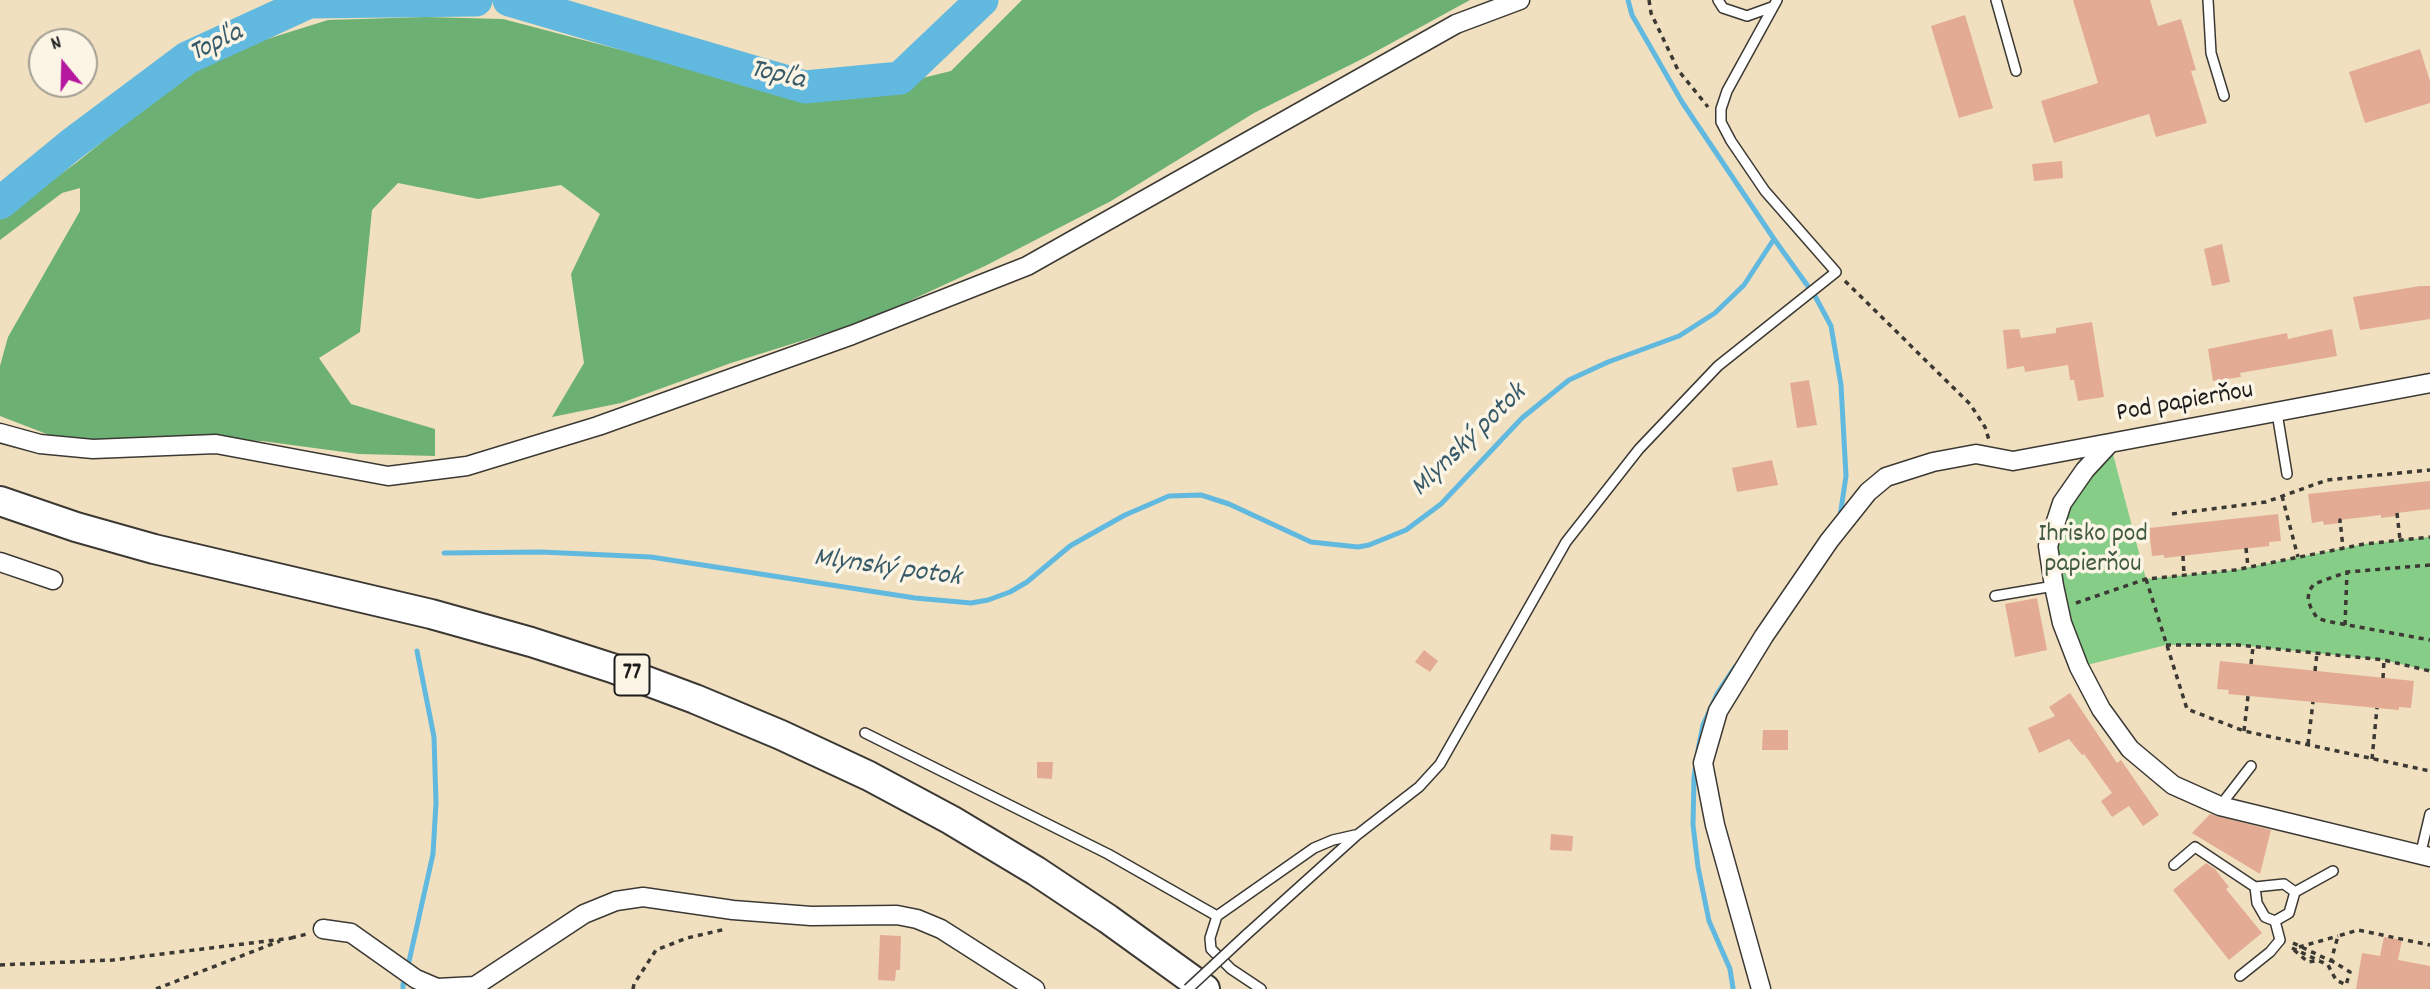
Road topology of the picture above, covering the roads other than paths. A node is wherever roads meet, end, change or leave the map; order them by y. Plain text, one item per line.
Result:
1 (1521, 0) edge
2 (1718, 0) edge
3 (1996, 0) edge
4 (2208, 0) edge
5 (1775, 3) edge
6 (2016, 71) dead end
7 (2224, 96) dead end
8 (2430, 383) edge
9 (2277, 413) junction
10 (0, 433) edge
11 (2110, 443) junction
12 (2287, 474) dead end
13 (0, 501) edge
14 (0, 562) edge
15 (53, 580) dead end
16 (2053, 586) junction
17 (1996, 596) dead end
18 (865, 733) dead end
19 (2251, 766) dead end
20 (2220, 806) junction
21 (2430, 814) edge
22 (1357, 835) junction
23 (2425, 857) edge
24 (2174, 865) dead end
25 (2333, 872) dead end
26 (2255, 887) junction
27 (2295, 892) junction
28 (1217, 916) junction
29 (2275, 921) junction
30 (323, 929) road end
31 (2240, 976) dead end
32 (1035, 989) edge
33 (1188, 989) edge
34 (1205, 989) edge
35 (1261, 989) edge
36 (1761, 989) edge

1 - 10 street
2 - 5 lane
3 - 6 lane
4 - 7 lane
5 - 22 lane
8 - 9 street, Pod papierňou
9 - 11 street, Pod papierňou
9 - 12 lane
11 - 16 street, Pod papierňou
11 - 36 street
13 - 34 main road, 77
14 - 15 street
16 - 17 lane
16 - 20 street, Pod papierňou
18 - 28 lane
19 - 20 lane
20 - 23 street, Pod papierňou
21 - 23 lane
22 - 28 lane
22 - 33 lane, bridge
24 - 26 lane
25 - 27 lane
26 - 27 lane
26 - 29 lane
27 - 29 lane
28 - 35 lane
29 - 31 lane
30 - 32 street

